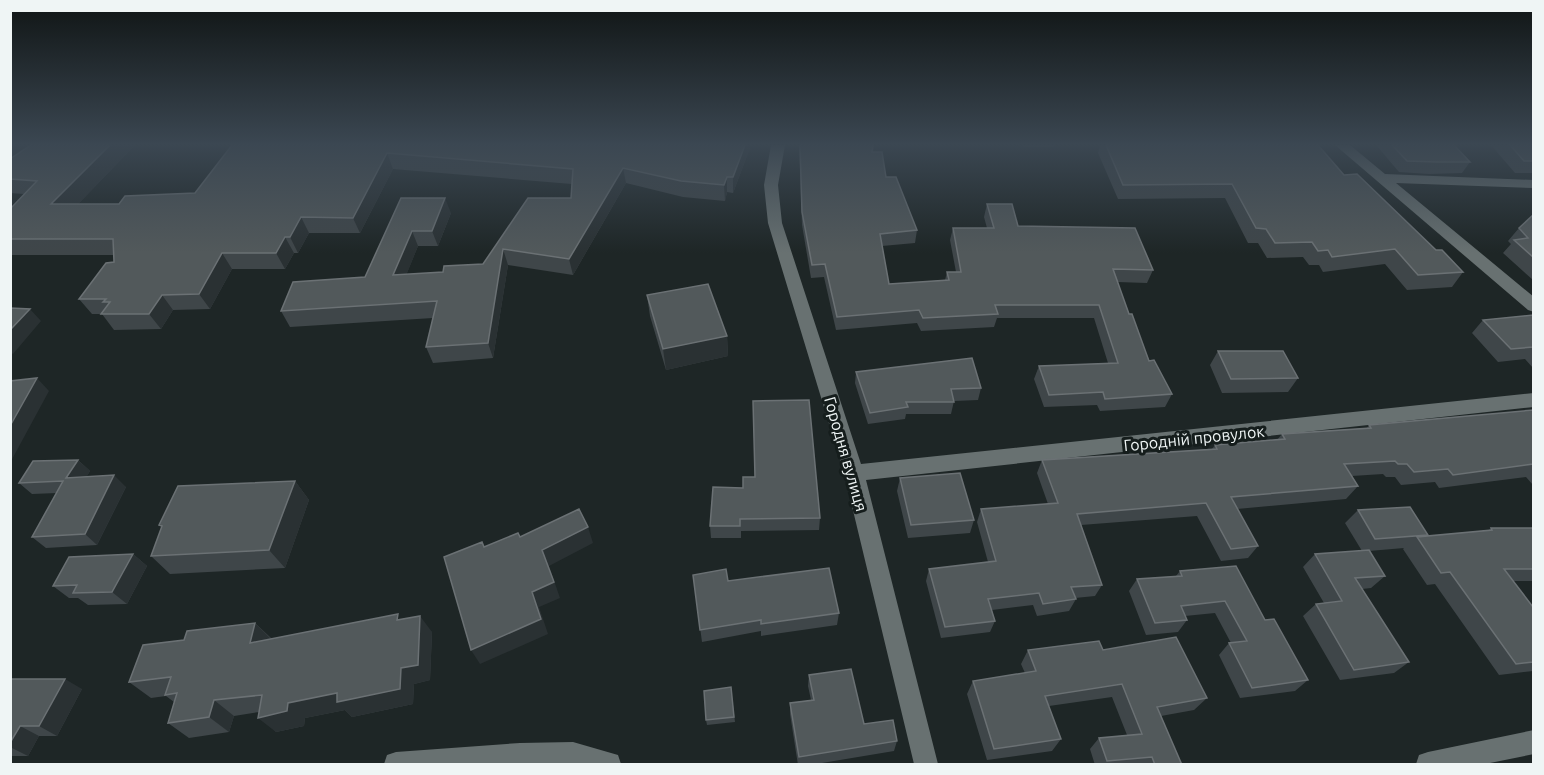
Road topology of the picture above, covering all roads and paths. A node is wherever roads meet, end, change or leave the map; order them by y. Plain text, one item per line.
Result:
1 (772, 181) edge
2 (1384, 181) edge
3 (1477, 181) edge
4 (1533, 183) edge
5 (1533, 306) edge
6 (1533, 400) edge
7 (854, 473) junction
8 (1533, 742) edge
9 (396, 765) edge
10 (609, 765) edge
11 (926, 765) edge
12 (1428, 765) edge

1 - 7 street, Городня вулиця
2 - 5 street
3 - 4 street
6 - 7 street, Городній провулок
7 - 11 street, Городня вулиця
8 - 12 street
9 - 10 street

